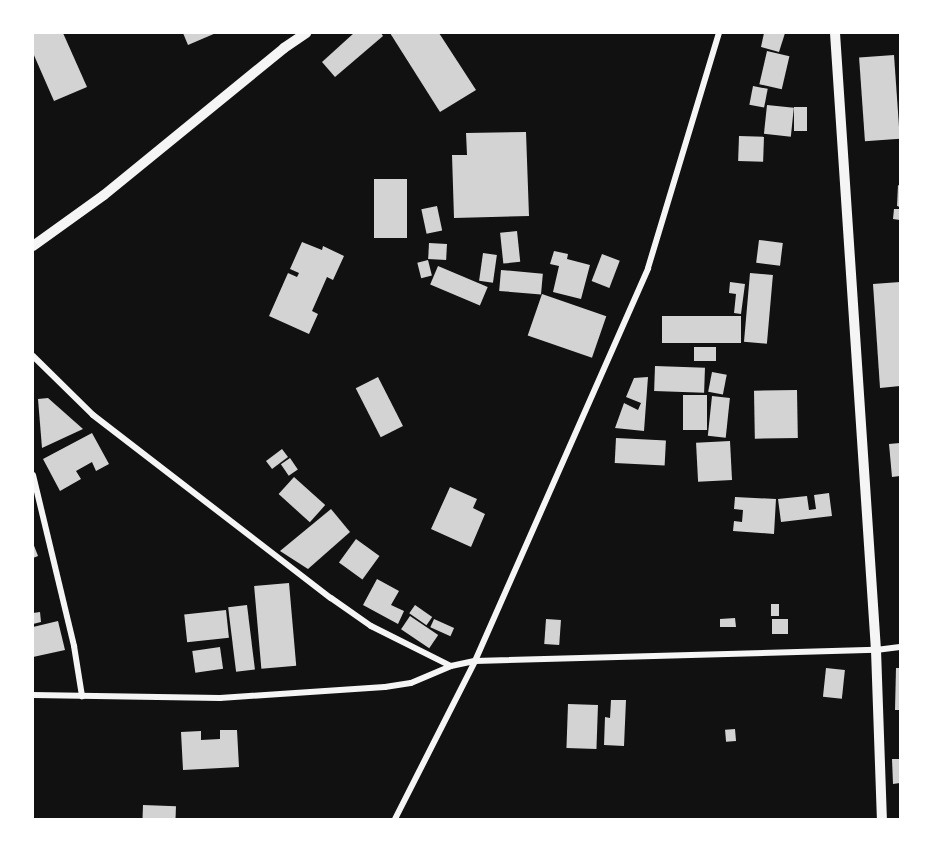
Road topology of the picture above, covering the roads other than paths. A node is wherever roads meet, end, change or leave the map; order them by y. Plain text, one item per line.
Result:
1 (306, 33) edge
2 (719, 33) edge
3 (835, 33) edge
4 (33, 246) edge
5 (33, 356) edge
6 (33, 475) edge
7 (900, 647) edge
8 (876, 650) junction
9 (475, 661) junction
10 (451, 666) junction
11 (33, 694) edge
12 (82, 696) junction
13 (395, 819) edge
14 (882, 819) edge

1 - 4 street
2 - 9 street
3 - 8 street
5 - 10 street
6 - 12 street
7 - 8 street
8 - 9 street
8 - 14 street
9 - 10 street
9 - 13 street
10 - 12 street
11 - 12 street

